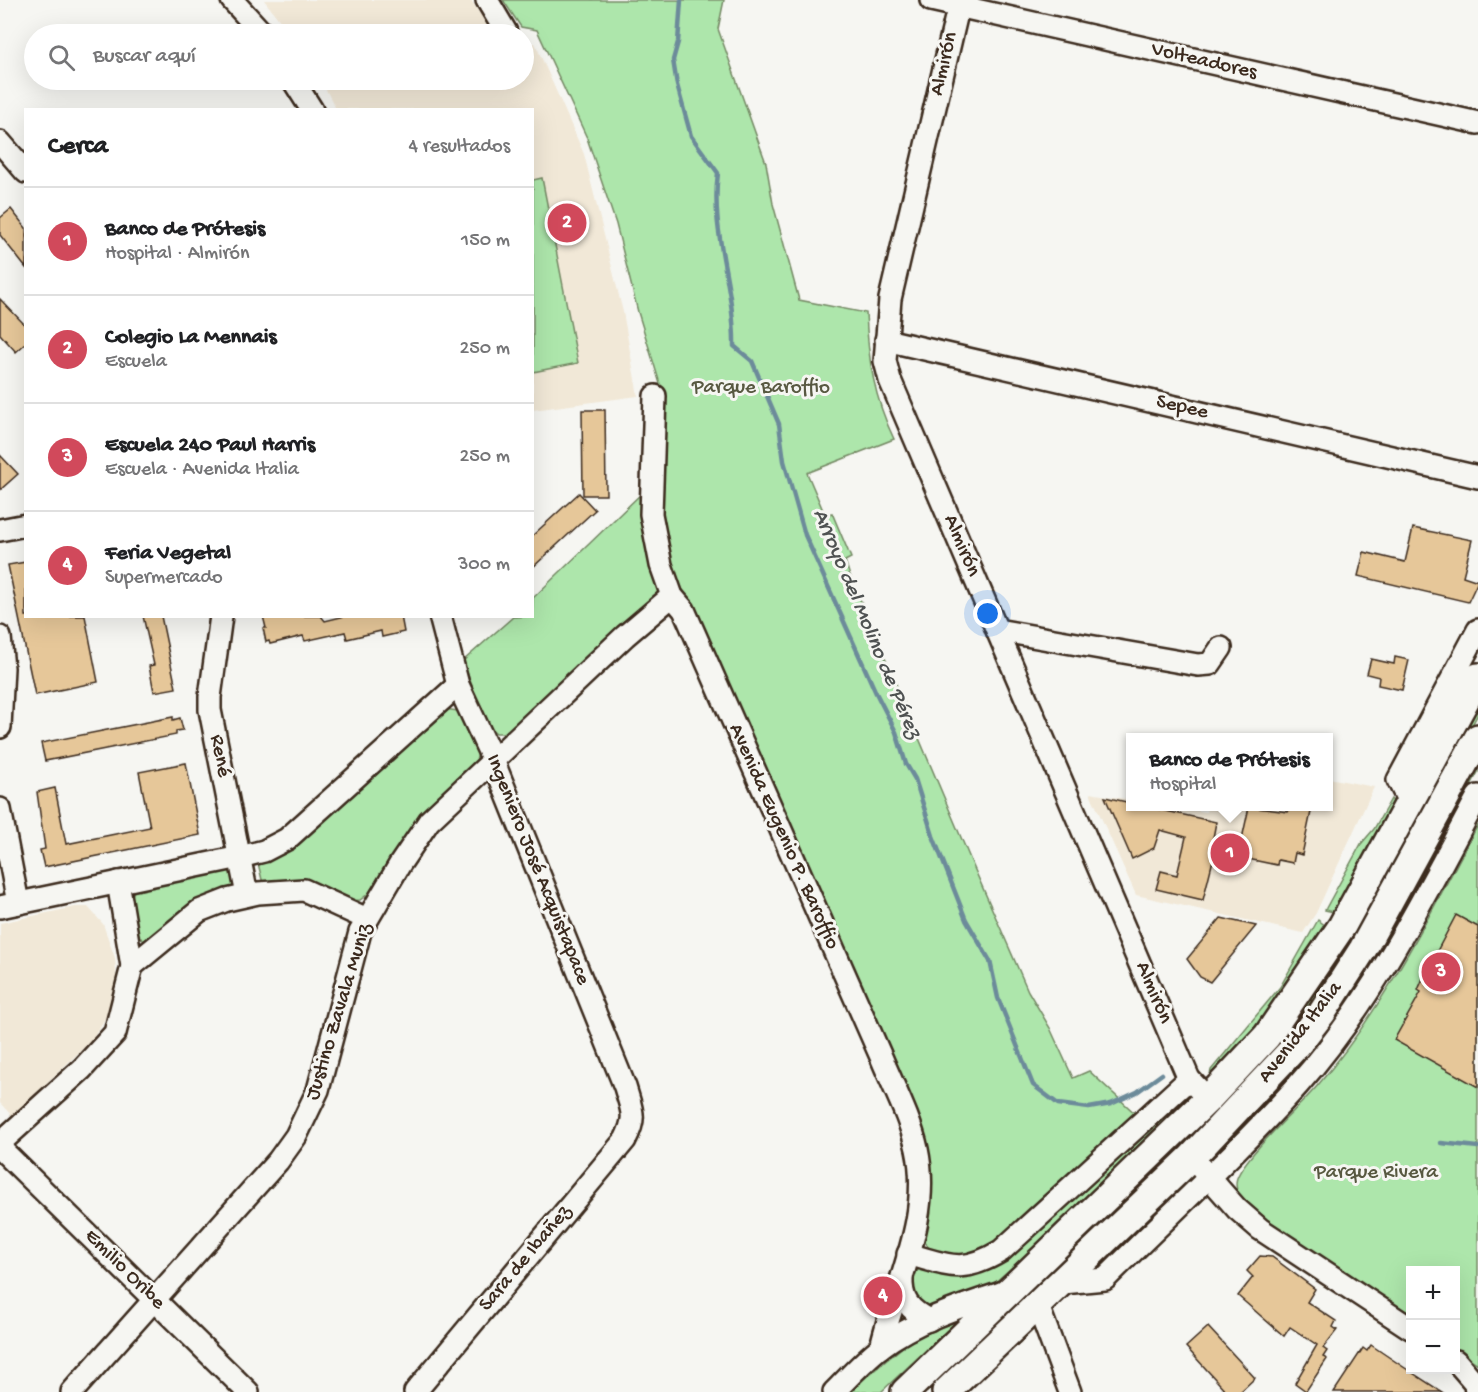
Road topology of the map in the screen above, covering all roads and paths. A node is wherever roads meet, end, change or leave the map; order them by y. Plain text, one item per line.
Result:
1 (232, 0) edge
2 (487, 0) edge
3 (931, 0) edge
4 (960, 3) edge
5 (254, 24) edge
6 (501, 24) edge
7 (299, 90) edge
8 (311, 108) edge
9 (1478, 123) edge
10 (0, 141) edge
11 (24, 170) edge
12 (886, 340) junction
13 (655, 396) dead end
14 (1478, 477) edge
15 (24, 525) edge
16 (0, 530) edge
17 (672, 596) junction
18 (221, 618) edge
19 (441, 618) edge
20 (997, 630) junction
21 (1478, 630) edge
22 (0, 637) edge
23 (1221, 648) dead end
24 (1478, 677) edge
25 (458, 685) junction
26 (0, 727) edge
27 (1478, 738) edge
28 (493, 760) junction
29 (1478, 796) edge
30 (1410, 804) junction
31 (0, 809) edge
32 (240, 857) junction
33 (118, 882) junction
34 (247, 895) junction
35 (9, 905) edge
36 (367, 919) junction
37 (132, 966) junction
38 (1190, 1079) junction
39 (1208, 1099) junction
40 (633, 1124) joint
41 (0, 1143) edge
42 (0, 1148) edge
43 (1199, 1167) junction
44 (908, 1254) junction
45 (902, 1276) junction
46 (1063, 1282) junction
47 (1013, 1288) junction
48 (155, 1301) junction
49 (1038, 1306) junction
50 (929, 1320) junction
51 (1406, 1325) edge
52 (881, 1347) junction
53 (1460, 1366) edge
54 (72, 1392) edge
55 (248, 1392) edge
56 (415, 1392) edge
57 (834, 1392) edge
58 (905, 1392) edge
59 (946, 1392) edge
60 (1070, 1392) edge
61 (1476, 1392) edge

1 - 5 street
2 - 6 street
3 - 4 street, Volteadores
4 - 9 street, Volteadores
4 - 12 street, Almirón
7 - 8 street
10 - 11 street
12 - 14 street, Sepee
12 - 20 street, Almirón
13 - 17 street, Avenida Eugenio P. Baroffio
15 - 16 street
17 - 28 street, Justino Zavala Muniz
17 - 44 street, Avenida Eugenio P. Baroffio
18 - 32 street, René
19 - 25 street, Ingeniero José Acquistapace
20 - 23 street
20 - 38 street, Almirón
21 - 30 street
22 - 26 street
24 - 30 main road, Avenida Italia
25 - 28 street, Ingeniero José Acquistapace
25 - 32 street
27 - 43 main road, Avenida Italia
28 - 36 street, Justino Zavala Muniz
28 - 40 street, Ingeniero José Acquistapace
29 - 43 street, Avenida Italia
30 - 39 main road, Avenida Italia
31 - 35 street
32 - 33 street
32 - 34 street, René
33 - 35 street
33 - 37 street
34 - 36 street
34 - 37 street
36 - 48 street, Justino Zavala Muniz
37 - 41 street
38 - 39 street, Almirón
38 - 44 street
39 - 47 main road, Avenida Italia
40 - 56 street, Sara de Ibañez
42 - 48 street, Emilio Oribe
43 - 46 main road, Avenida Italia
43 - 46 street, Avenida Italia
43 - 51 street
44 - 45 street, Avenida Eugenio P. Baroffio
45 - 50 street, Avenida Eugenio P. Baroffio
45 - 52 street, Avenida Eugenio P. Baroffio
46 - 49 main road, Avenida Italia
47 - 50 street, Avenida Italia
47 - 58 main road, Avenida Italia
48 - 54 street, Justino Zavala Muniz
48 - 55 street, Emilio Oribe
49 - 59 main road, Avenida Italia
49 - 60 street
50 - 52 street, Avenida Italia
52 - 57 street, Avenida Italia
53 - 61 street

